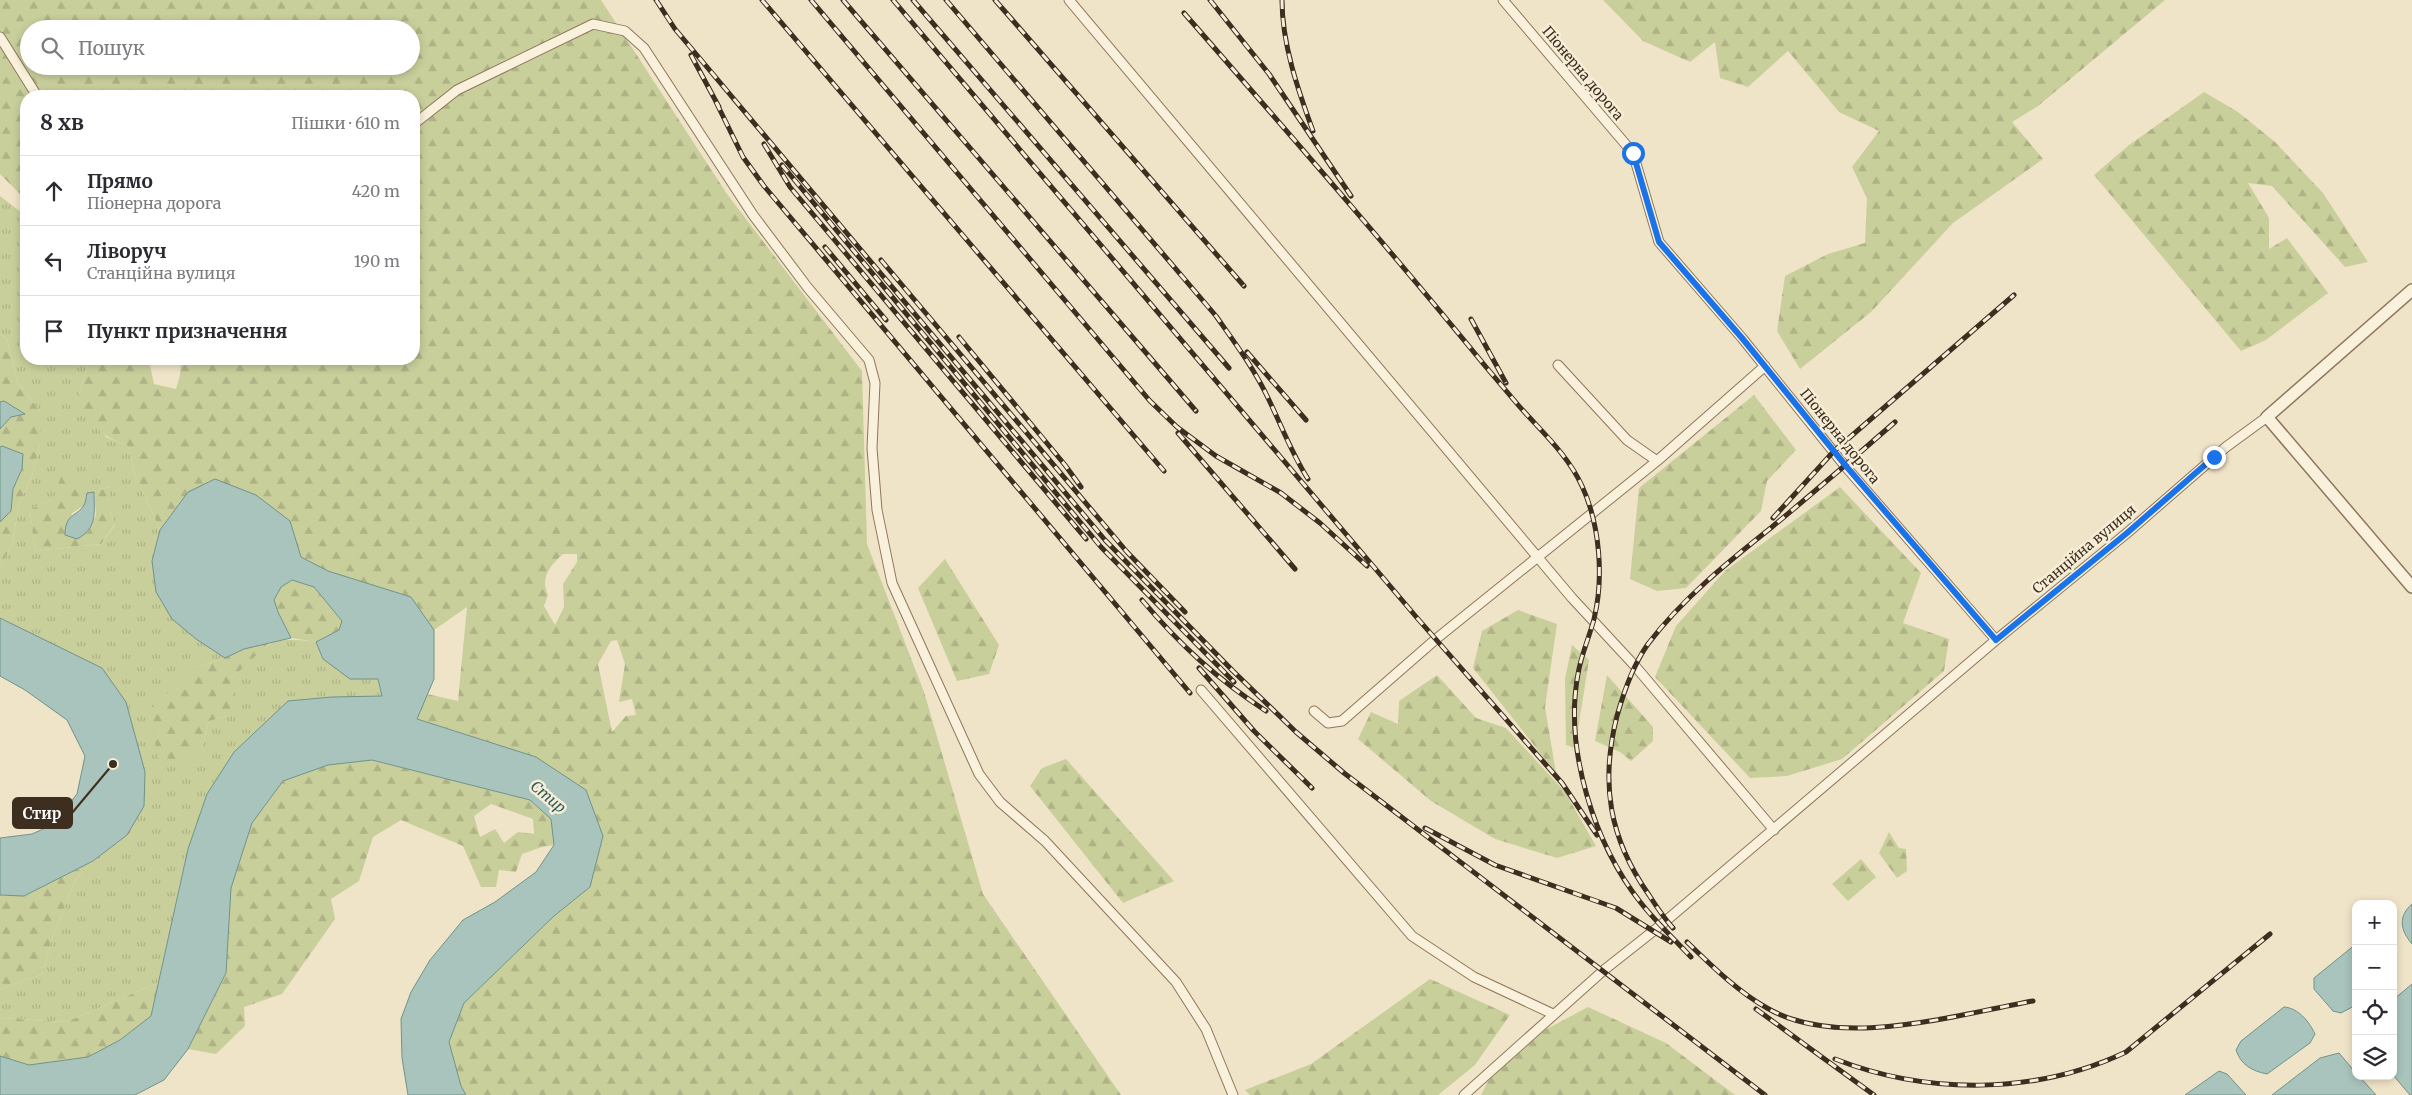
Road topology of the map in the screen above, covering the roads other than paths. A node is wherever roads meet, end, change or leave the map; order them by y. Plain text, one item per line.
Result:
1 (1069, 0) edge
2 (1503, 0) edge
3 (0, 38) edge
4 (20, 70) edge
5 (23, 75) edge
6 (32, 90) edge
7 (420, 119) edge
8 (2412, 290) edge
9 (1558, 365) dead end
10 (1765, 366) junction
11 (2267, 416) junction
12 (1657, 461) junction
13 (1538, 558) junction
14 (2412, 587) edge
15 (1996, 640) junction
16 (1201, 690) dead end
17 (1314, 711) dead end
18 (1774, 830) junction
19 (1553, 1014) junction
20 (1233, 1095) edge
21 (1464, 1095) edge

1 - 13 street
2 - 10 street, Піонерна дорога
3 - 4 street
5 - 6 street
7 - 20 street
8 - 11 street, Станційна вулиця
9 - 12 street
10 - 12 street
10 - 15 street, Піонерна дорога
11 - 14 street
11 - 15 street, Станційна вулиця
12 - 13 street
13 - 17 street
13 - 18 street
15 - 18 street, Станційна вулиця
16 - 19 street
18 - 19 street, Станційна вулиця
19 - 21 street, Станційна вулиця

